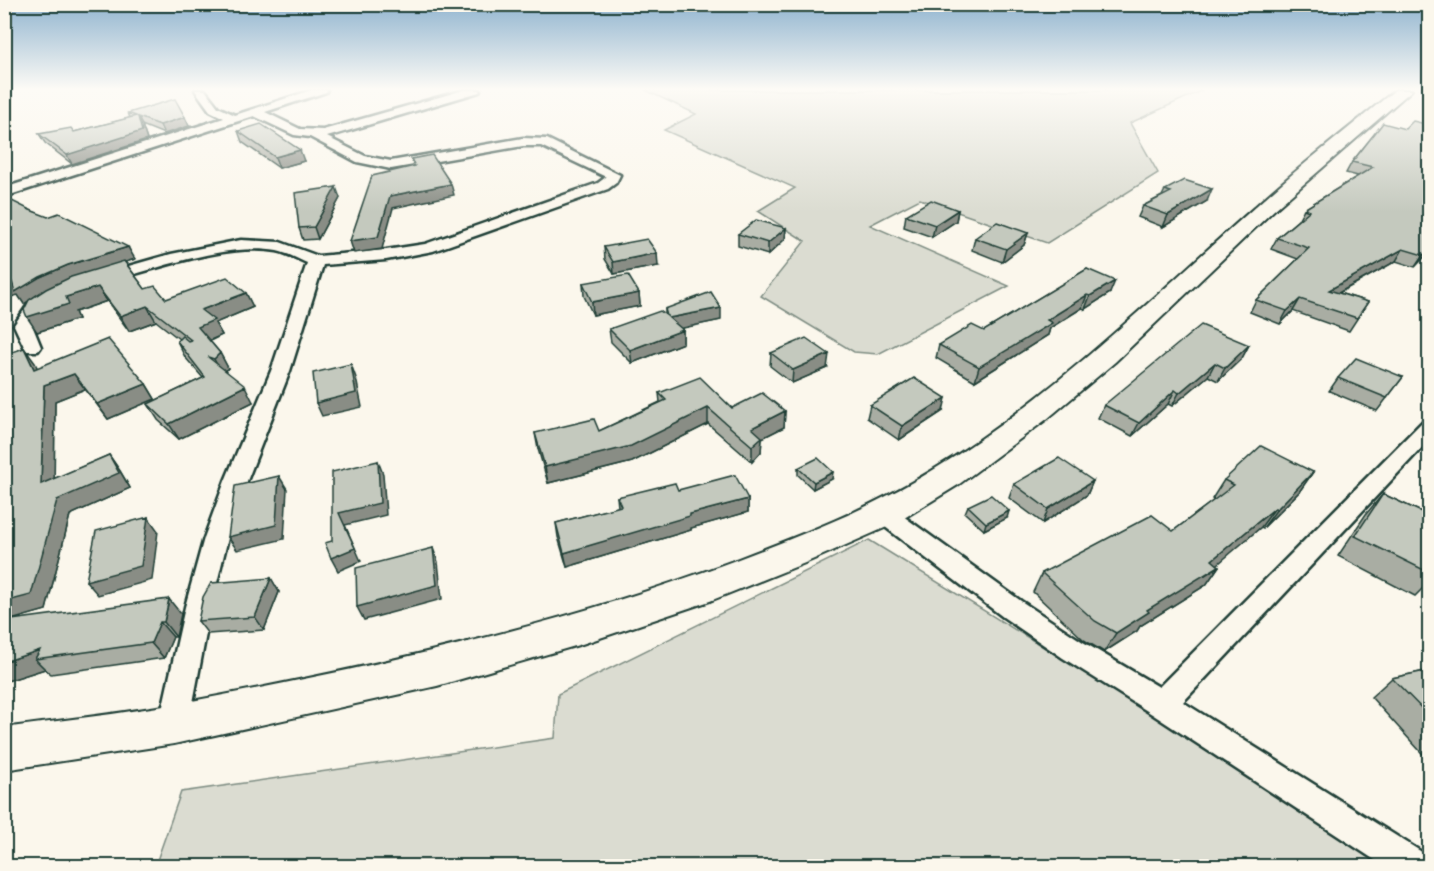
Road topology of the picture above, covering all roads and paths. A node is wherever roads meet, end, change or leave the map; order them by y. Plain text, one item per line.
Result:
1 (199, 131) edge
2 (295, 131) edge
3 (336, 131) edge
4 (1356, 131) edge
5 (315, 135) junction
6 (4, 193) edge
7 (316, 261) junction
8 (89, 283) edge
9 (59, 295) edge
10 (32, 347) dead end
11 (1430, 426) edge
12 (884, 514) junction
13 (1162, 704) junction
14 (174, 724) junction
15 (4, 748) edge
16 (1413, 867) edge

1 - 6 street
2 - 5 street
3 - 5 street
4 - 12 main road
5 - 7 street
7 - 8 street
7 - 14 street
9 - 10 street
11 - 13 street
12 - 13 street
12 - 14 main road
13 - 16 street
14 - 15 main road

